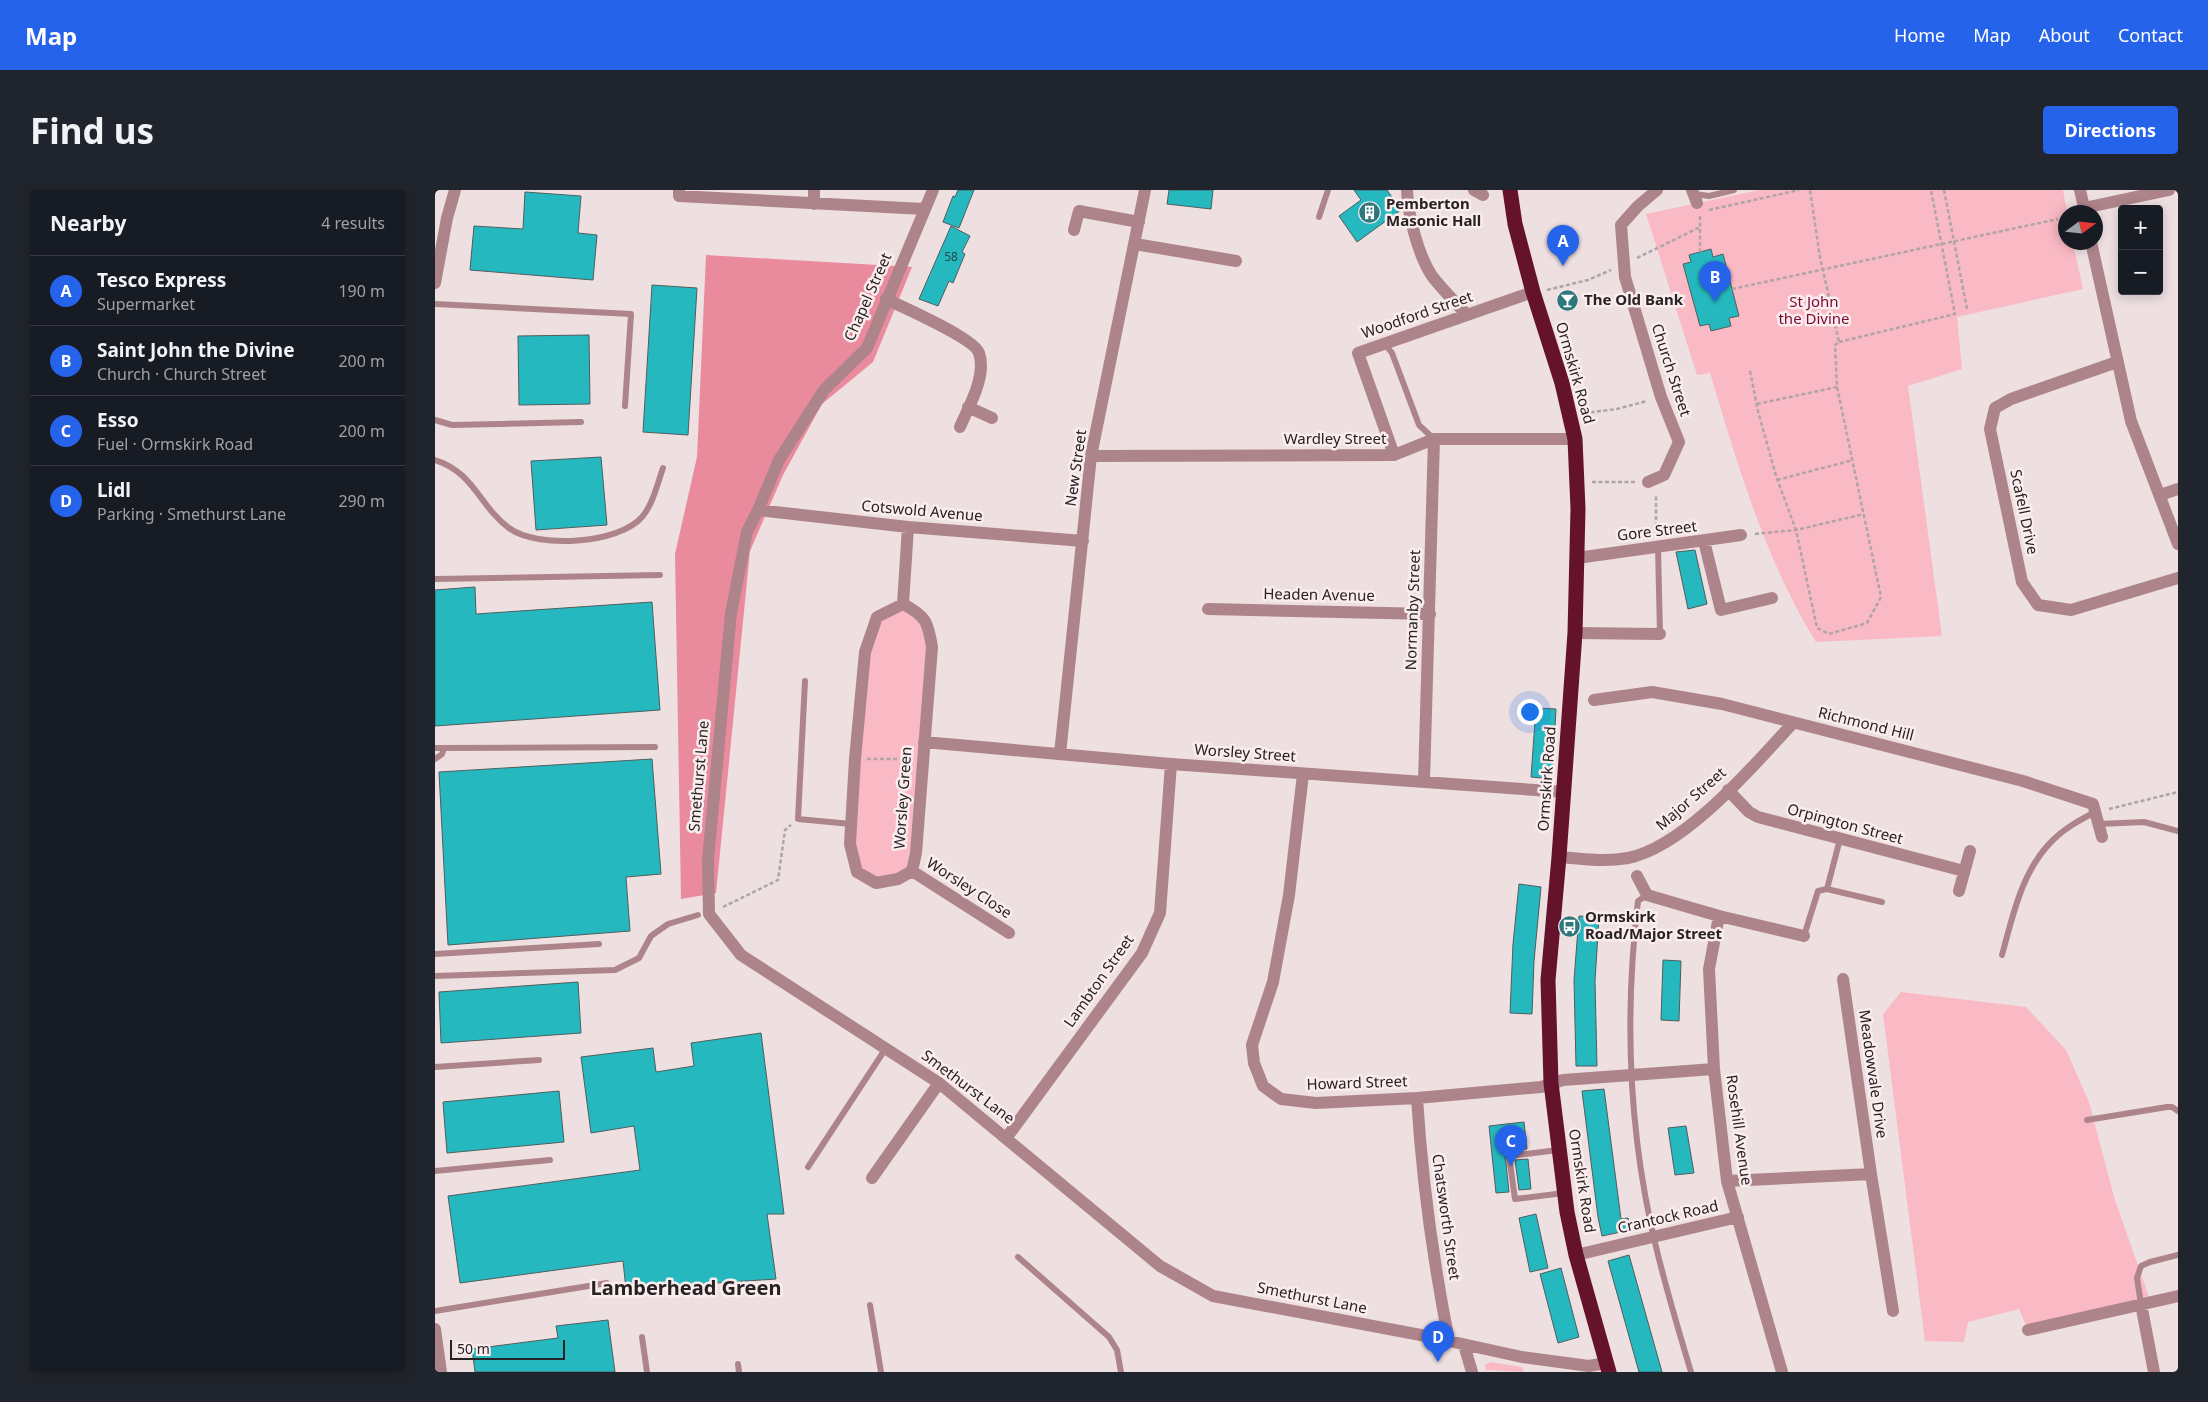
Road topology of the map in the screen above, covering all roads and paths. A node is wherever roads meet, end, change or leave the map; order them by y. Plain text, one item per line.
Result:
1 (455, 190) edge
2 (679, 190) edge
3 (814, 190) edge
4 (933, 190) edge
5 (1145, 190) edge
6 (1328, 190) edge
7 (1407, 190) edge
8 (1509, 190) edge
9 (1657, 190) edge
10 (1734, 190) edge
11 (1799, 190) edge
12 (1810, 190) edge
13 (1931, 190) edge
14 (1944, 190) edge
15 (2080, 190) edge
16 (2169, 190) edge
17 (1696, 200) edge
18 (814, 204) junction
19 (2083, 205) edge
20 (2103, 206) edge
21 (924, 210) junction
22 (1709, 210) dead end
23 (1319, 217) dead end
24 (2058, 219) dead end
25 (1139, 222) junction
26 (1700, 227) junction
27 (1074, 230) dead end
28 (1954, 241) junction
29 (1942, 243) junction
30 (1135, 244) junction
31 (2093, 250) edge
32 (1701, 252) dead end
33 (1236, 261) dead end
34 (1624, 264) junction
35 (1823, 270) junction
36 (435, 283) edge
37 (1732, 289) dead end
38 (1533, 292) junction
39 (1549, 297) dead end
40 (886, 299) junction
41 (435, 304) edge
42 (1967, 309) dead end
43 (1466, 314) junction
44 (1839, 342) junction
45 (1384, 343) junction
46 (2117, 362) junction
47 (1750, 371) dead end
48 (1837, 387) junction
49 (1661, 397) junction
50 (1757, 404) junction
51 (625, 406) dead end
52 (968, 407) junction
53 (1570, 415) junction
54 (992, 418) dead end
55 (435, 420) edge
56 (581, 422) dead end
57 (960, 427) dead end
58 (1434, 439) junction
59 (1575, 439) junction
60 (1394, 455) junction
61 (1091, 456) junction
62 (435, 460) edge
63 (1853, 460) junction
64 (663, 468) dead end
65 (1652, 480) junction
66 (1777, 480) junction
67 (1577, 482) junction
68 (2178, 489) edge
69 (2160, 495) junction
70 (758, 510) junction
71 (1864, 514) junction
72 (908, 527) junction
73 (1796, 530) junction
74 (1741, 535) joint
75 (1083, 541) junction
76 (1704, 541) junction
77 (2178, 544) edge
78 (1658, 547) junction
79 (1577, 558) junction
80 (661, 575) dead end
81 (2178, 578) edge
82 (435, 579) edge
83 (1772, 598) dead end
84 (903, 604) junction
85 (1208, 609) dead end
86 (1430, 614) junction
87 (1575, 633) junction
88 (1659, 634) joint
89 (805, 681) dead end
90 (1594, 700) dead end
91 (1793, 723) junction
92 (924, 742) junction
93 (435, 748) edge
94 (444, 748) junction
95 (655, 748) dead end
96 (1061, 754) junction
97 (435, 759) edge
98 (855, 759) junction
99 (923, 759) junction
100 (1171, 764) junction
101 (1303, 774) junction
102 (1424, 781) junction
103 (1728, 790) junction
104 (1564, 792) junction
105 (2178, 792) edge
106 (2097, 818) junction
107 (798, 820) junction
108 (851, 824) junction
109 (2178, 831) edge
110 (2103, 837) dead end
111 (1840, 839) junction
112 (1970, 851) dead end
113 (1559, 857) junction
114 (913, 870) junction
115 (1965, 871) junction
116 (1637, 876) dead end
117 (1827, 889) junction
118 (1959, 891) dead end
119 (1647, 896) junction
120 (1882, 902) dead end
121 (703, 915) junction
122 (1719, 916) junction
123 (1009, 933) dead end
124 (1804, 936) joint
125 (599, 944) dead end
126 (435, 954) edge
127 (2001, 955) dead end
128 (435, 976) edge
129 (1843, 979) dead end
130 (885, 1048) junction
131 (539, 1060) dead end
132 (435, 1067) edge
133 (1714, 1069) junction
134 (1632, 1074) junction
135 (939, 1083) junction
136 (1551, 1083) junction
137 (1417, 1098) junction
138 (2178, 1112) edge
139 (2087, 1120) dead end
140 (1007, 1137) junction
141 (1559, 1150) junction
142 (550, 1160) dead end
143 (808, 1167) dead end
144 (435, 1171) edge
145 (1871, 1174) junction
146 (872, 1178) dead end
147 (1727, 1181) junction
148 (1564, 1193) junction
149 (1738, 1217) junction
150 (1655, 1237) junction
151 (1576, 1255) junction
152 (2178, 1256) edge
153 (1018, 1257) dead end
154 (607, 1283) dead end
155 (2178, 1296) edge
156 (870, 1304) dead end
157 (2141, 1304) junction
158 (435, 1311) edge
159 (1893, 1311) dead end
160 (435, 1329) edge
161 (2028, 1330) dead end
162 (642, 1337) dead end
163 (1449, 1341) junction
164 (1464, 1345) junction
165 (738, 1364) dead end
166 (1607, 1367) edge
167 (441, 1372) edge
168 (647, 1372) edge
169 (739, 1372) edge
170 (881, 1372) edge
171 (1121, 1372) edge
172 (1472, 1372) edge
173 (1691, 1372) edge
174 (1782, 1372) edge
175 (2154, 1372) edge

1 - 36 street
2 - 18 street
3 - 18 street
4 - 21 street, Chapel Street
5 - 25 street, New Street
6 - 23 lane
7 - 43 street
8 - 38 highway, Ormskirk Road
9 - 34 street, Church Street
10 - 17 lane
11 - 22 path
12 - 35 path
13 - 29 path
14 - 28 path
15 - 19 street
16 - 20 street
17 - 26 path
18 - 21 street
21 - 40 street, Chapel Street
24 - 28 path
25 - 27 street
25 - 30 street, New Street
26 - 32 path
26 - 34 path
28 - 29 path
28 - 42 path
29 - 35 path
29 - 44 path
30 - 33 street
30 - 61 street, New Street
31 - 46 street
34 - 39 path
34 - 49 street, Church Street
35 - 37 path
35 - 44 path
38 - 43 street, Woodford Street
38 - 53 highway, Ormskirk Road
40 - 52 street
40 - 70 street, Chapel Street
41 - 51 lane
43 - 45 street, Woodford Street
44 - 48 path
45 - 58 lane
45 - 60 street, Woodford Street
46 - 69 street
46 - 81 street, Scafell Drive
47 - 50 path
48 - 50 path
48 - 63 path
49 - 53 path
49 - 65 street, Church Street
50 - 66 path
52 - 54 street
52 - 57 street
53 - 59 highway, Ormskirk Road
55 - 56 lane
58 - 59 street, Wardley Street
58 - 60 street, Wardley Street
58 - 86 street, Normanby Street
59 - 67 highway, Ormskirk Road
60 - 61 street, Wardley Street
61 - 75 street, New Street
62 - 64 lane
63 - 66 path
63 - 71 path
65 - 67 path
65 - 78 path
66 - 73 path
67 - 79 highway, Ormskirk Road
68 - 69 street
69 - 77 street
70 - 72 street, Cotswold Avenue
70 - 121 street, Smethurst Lane
71 - 73 path
71 - 73 path
72 - 75 street, Cotswold Avenue
72 - 84 street
73 - 74 path
74 - 76 street, Gore Street
75 - 96 street, New Street
76 - 78 street, Gore Street
76 - 83 street
78 - 79 street, Gore Street
78 - 88 lane
79 - 87 highway, Ormskirk Road
80 - 82 lane
84 - 92 street, Worsley Green
84 - 98 street, Worsley Green
85 - 86 street, Headen Avenue
86 - 102 street, Normanby Street
87 - 88 street
87 - 104 highway, Ormskirk Road
89 - 107 lane
90 - 91 street, Richmond Hill
91 - 103 street, Major Street
91 - 106 street, Richmond Hill
92 - 96 street, Worsley Street
92 - 99 street, Worsley Green
93 - 94 lane
94 - 95 lane
94 - 97 lane
96 - 100 street, Worsley Street
98 - 99 path
98 - 108 street, Worsley Green
99 - 114 street, Worsley Green
100 - 101 street, Worsley Street
100 - 140 street, Lambton Street
101 - 102 street, Worsley Street
101 - 137 street, Howard Street
102 - 104 street, Worsley Street
103 - 111 street, Orpington Street
103 - 113 street, Major Street
104 - 113 highway, Ormskirk Road
105 - 106 path
106 - 109 lane
106 - 110 street
106 - 127 lane
107 - 108 lane
107 - 121 path
108 - 114 street, Worsley Green
111 - 115 street, Orpington Street
111 - 117 lane
112 - 115 street
113 - 136 highway, Ormskirk Road
114 - 123 street, Worsley Close
115 - 118 street
116 - 119 street
117 - 120 lane
117 - 124 lane
119 - 122 street
119 - 134 lane
121 - 128 lane
121 - 130 street, Smethurst Lane
122 - 124 street
122 - 133 street, Rosehill Avenue
125 - 126 lane
129 - 145 street, Meadowvale Drive
130 - 135 street, Smethurst Lane
130 - 143 lane
131 - 132 lane
133 - 134 street, Howard Street
133 - 147 street, Rosehill Avenue
134 - 136 street, Howard Street
134 - 150 lane
135 - 140 street, Smethurst Lane
135 - 146 street
136 - 137 street, Howard Street
136 - 141 highway, Ormskirk Road
137 - 163 street, Chatsworth Street
138 - 139 lane
140 - 163 street, Smethurst Lane
141 - 148 highway, Ormskirk Road
141 - 148 lane
142 - 144 lane
145 - 147 street
145 - 159 street, Meadowvale Drive
147 - 149 street, Rosehill Avenue
148 - 151 highway, Ormskirk Road
149 - 150 street, Crantock Road
149 - 174 street, Rosehill Avenue
150 - 151 street, Crantock Road
150 - 173 lane
151 - 166 highway, Ormskirk Road
152 - 157 lane
153 - 171 lane
154 - 158 lane
155 - 157 street
156 - 170 lane
157 - 161 street
157 - 175 street
160 - 167 street
162 - 168 lane
163 - 164 street, Smethurst Lane
164 - 166 street, Smethurst Lane
164 - 172 street
165 - 169 lane

